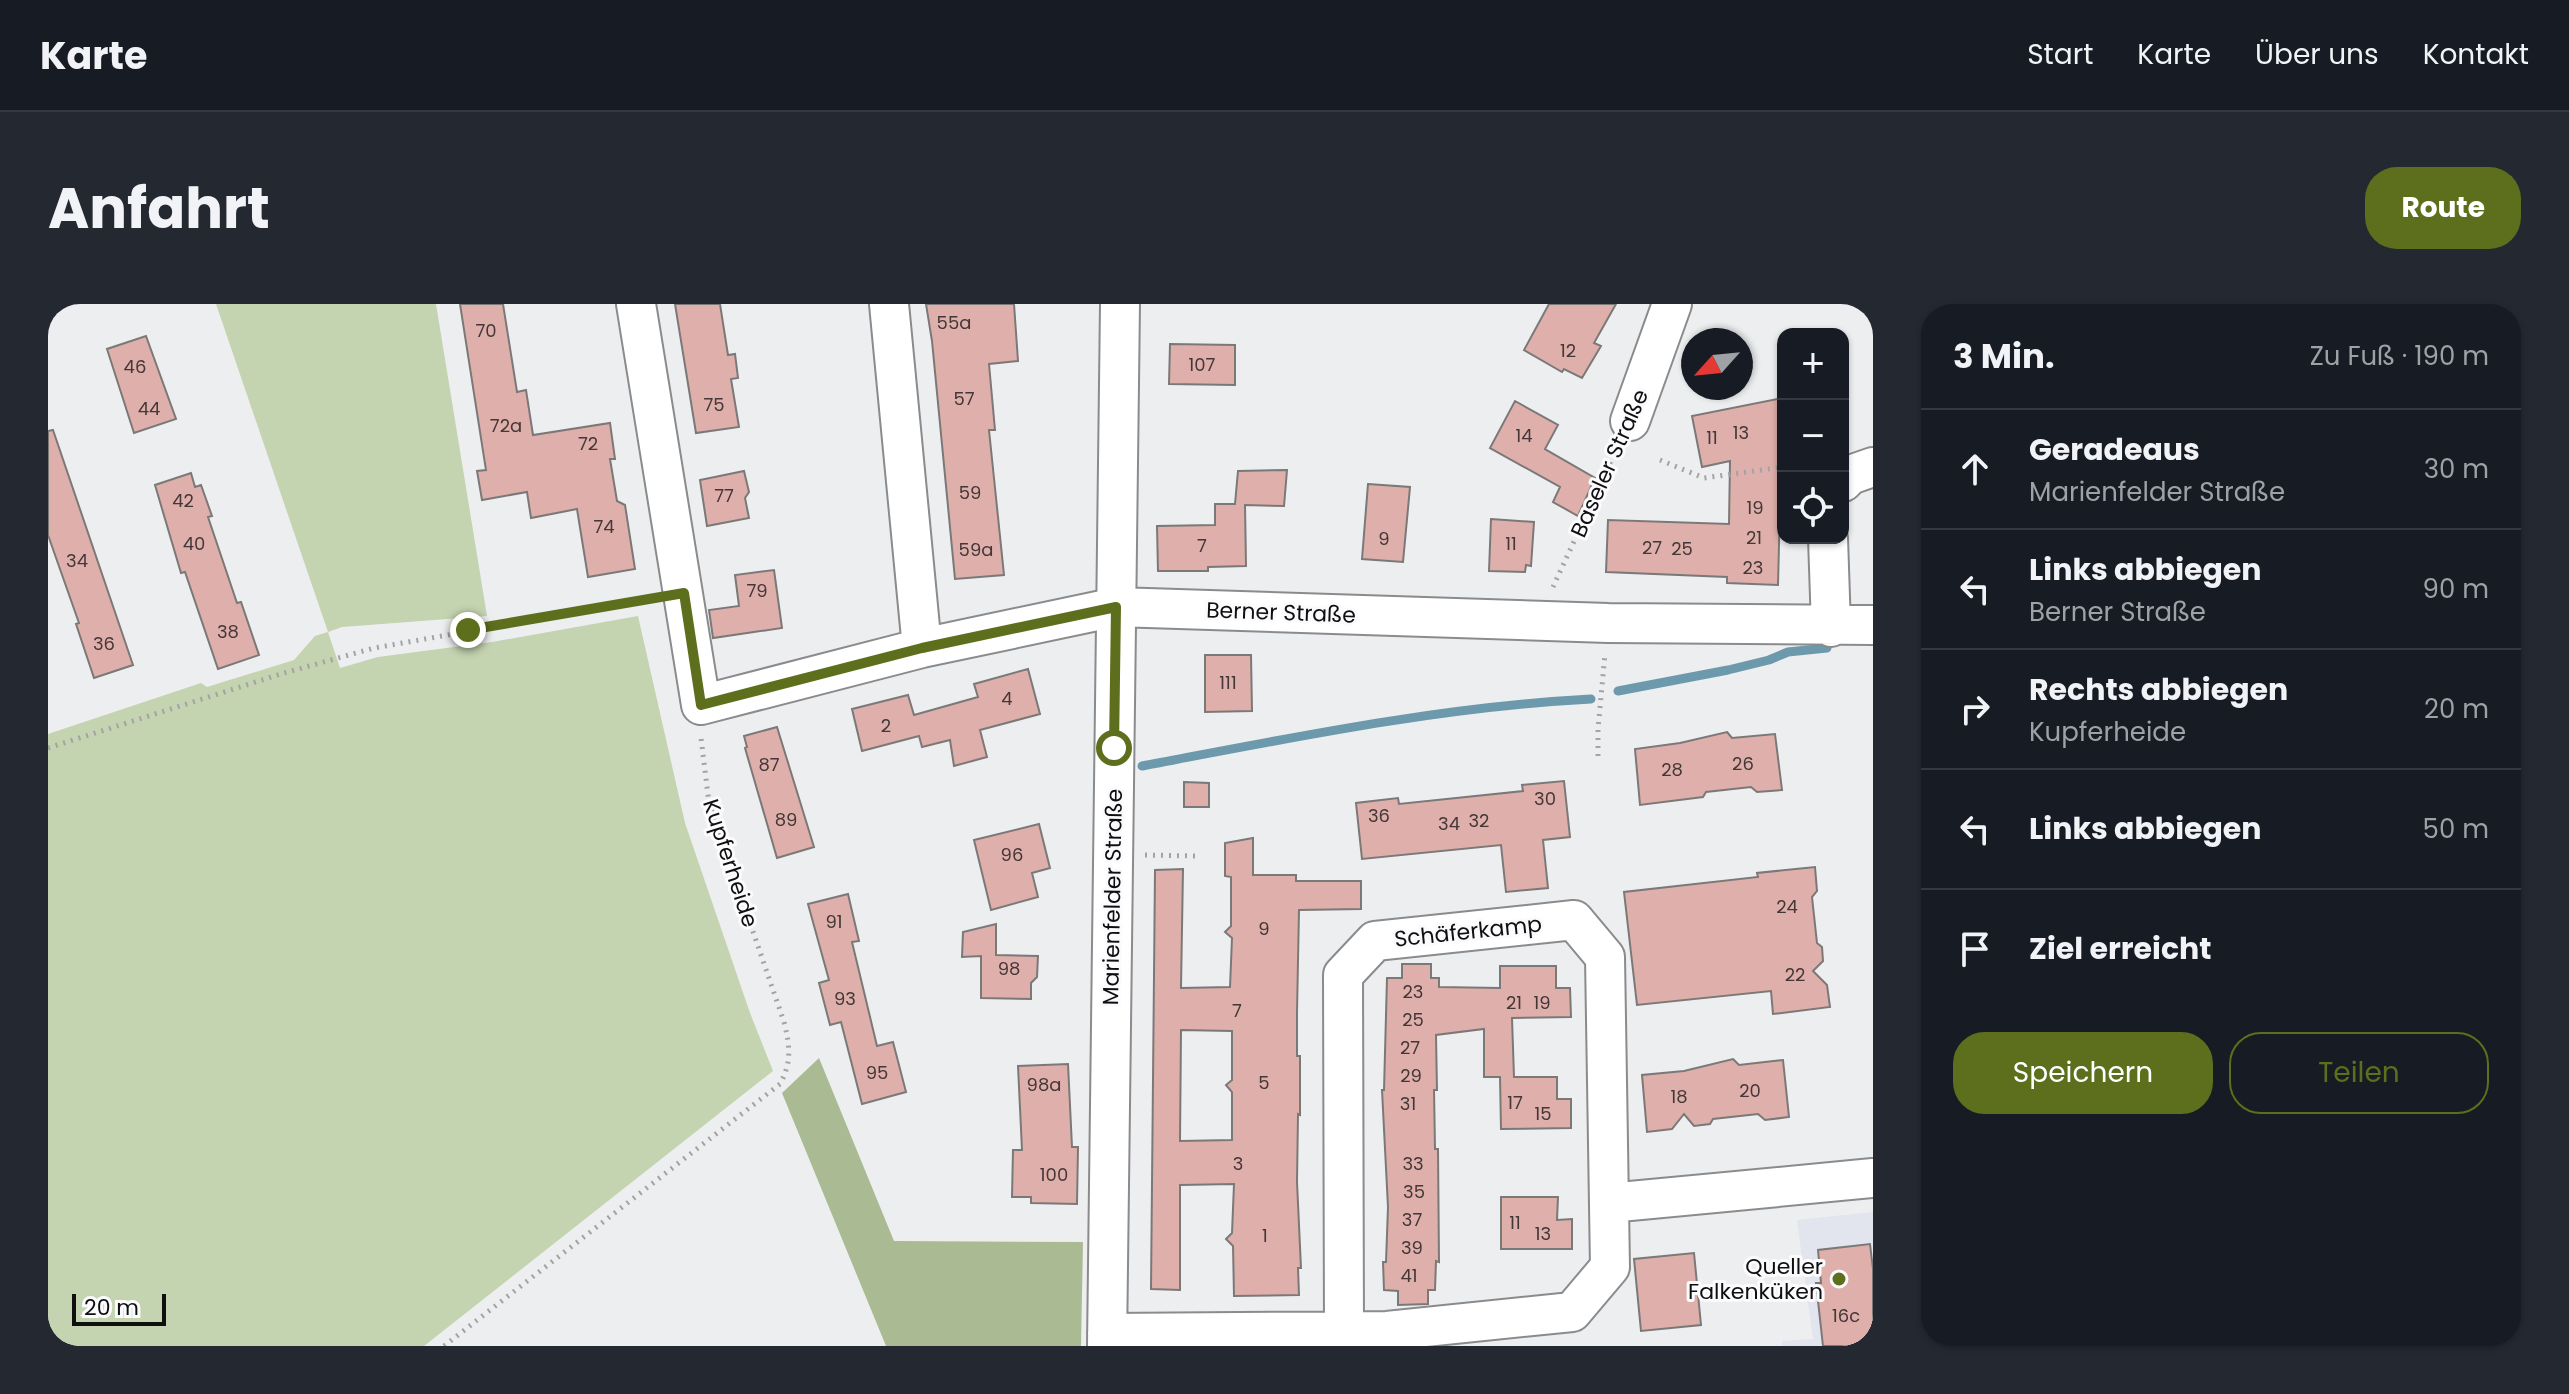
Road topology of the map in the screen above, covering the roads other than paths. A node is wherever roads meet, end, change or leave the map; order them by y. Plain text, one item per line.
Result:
1 (636, 304) edge
2 (889, 304) edge
3 (1120, 304) edge
4 (1672, 304) edge
5 (1630, 421) road end
6 (1873, 467) edge
7 (1849, 476) edge
8 (1828, 544) edge
9 (1116, 607) junction
10 (1873, 625) edge
11 (1831, 627) junction
12 (922, 648) junction
13 (1873, 1178) edge
14 (1609, 1203) junction
15 (1344, 1331) junction
16 (1107, 1339) edge

1 - 12 street, Berner Straße
2 - 12 street
3 - 9 street, Marienfelder Straße
4 - 5 street, Baseler Straße
6 - 7 street
8 - 11 street
9 - 11 street, Berner Straße
9 - 12 street, Berner Straße
9 - 16 street, Marienfelder Straße
10 - 11 street, Berner Straße
13 - 14 street
14 - 15 street, Schäferkamp
14 - 15 street, Schäferkamp
15 - 16 street, Schäferkamp

